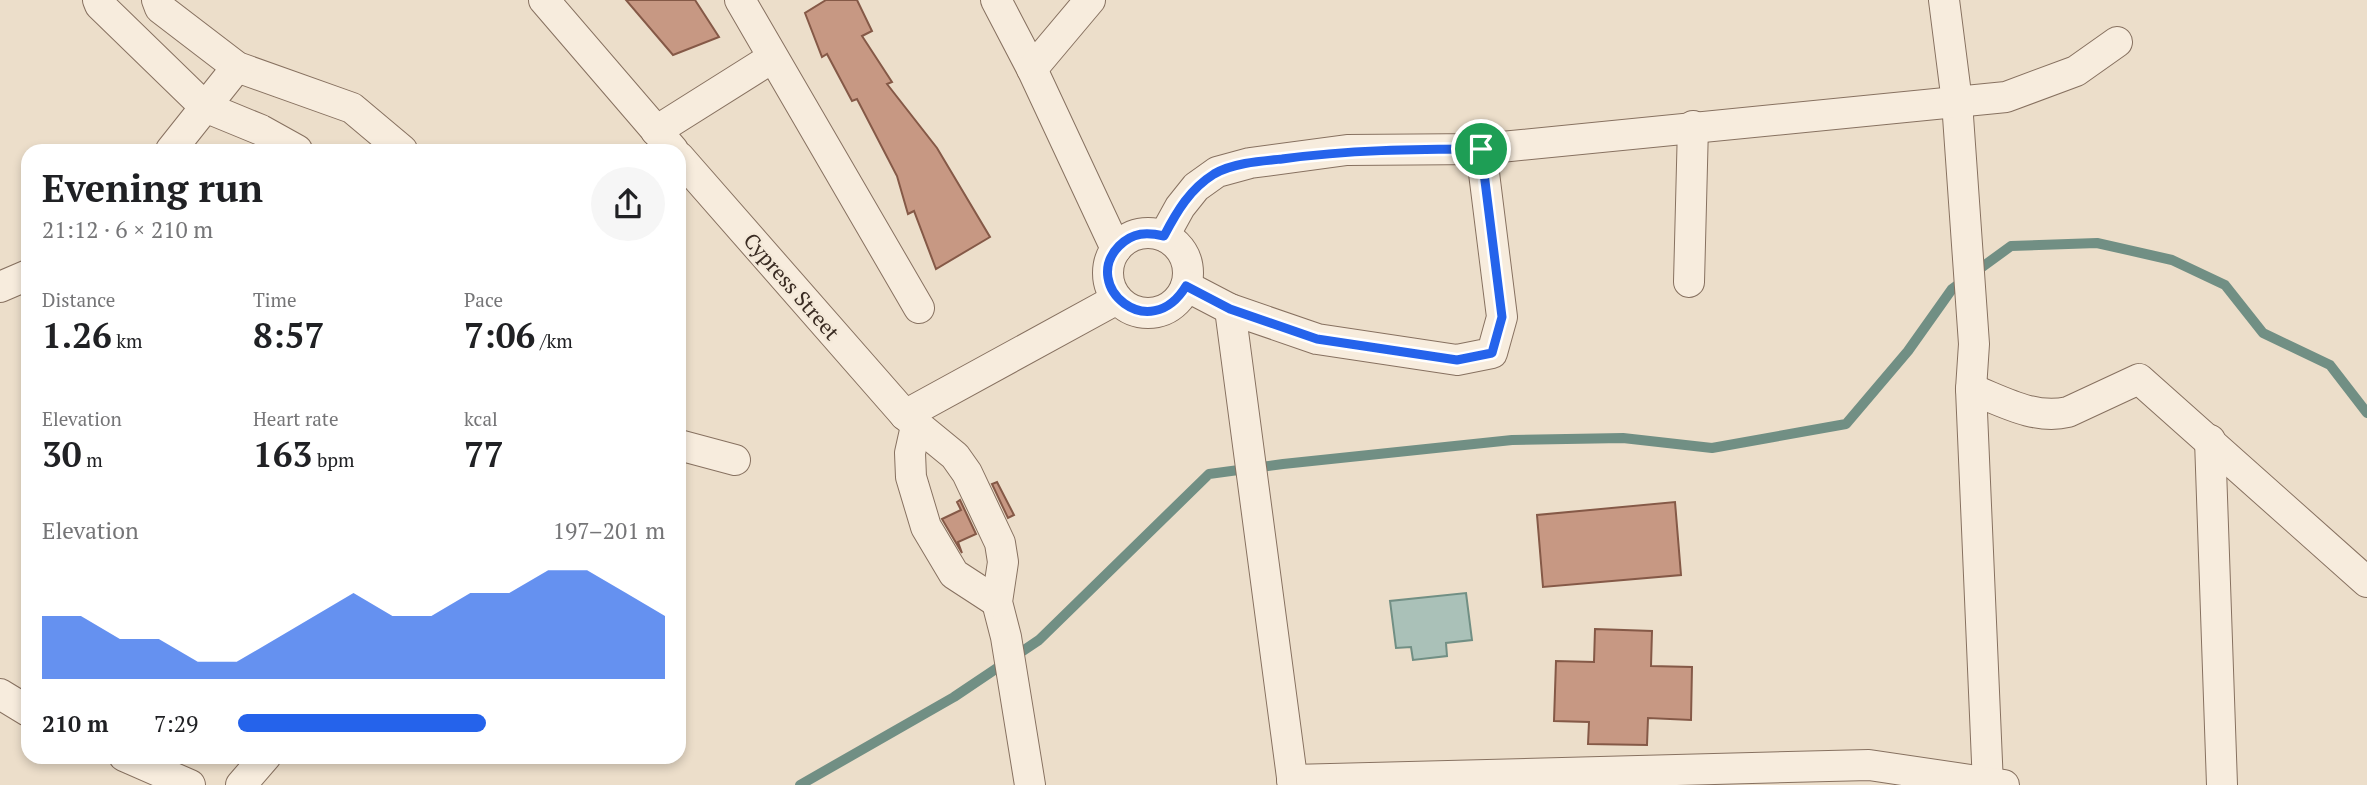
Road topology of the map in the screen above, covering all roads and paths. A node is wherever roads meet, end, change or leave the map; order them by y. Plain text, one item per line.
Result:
1 (98, 0) edge
2 (157, 0) edge
3 (544, 0) edge
4 (740, 0) edge
5 (996, 0) edge
6 (1090, 0) edge
7 (1944, 0) edge
8 (2117, 41) dead end
9 (772, 58) junction
10 (237, 67) junction
11 (1032, 69) junction
12 (1957, 102) junction
13 (205, 107) junction
14 (1693, 126) junction
15 (664, 141) edge
16 (176, 144) edge
17 (286, 144) edge
18 (395, 144) edge
19 (1481, 149) junction
20 (686, 165) edge
21 (1164, 236) junction
22 (1116, 249) junction
23 (21, 278) edge
24 (1689, 282) dead end
25 (1186, 286) junction
26 (0, 287) edge
27 (1117, 299) junction
28 (919, 308) dead end
29 (1230, 309) junction
30 (1971, 388) junction
31 (910, 420) junction
32 (2210, 440) junction
33 (686, 446) edge
34 (735, 460) dead end
35 (2367, 582) edge
36 (998, 602) junction
37 (0, 694) edge
38 (21, 707) edge
39 (147, 764) edge
40 (259, 764) edge
41 (181, 776) edge
42 (1293, 783) edge
43 (1994, 784) edge
44 (241, 785) edge
45 (1030, 785) edge
46 (2222, 785) edge

1 - 13 street
2 - 10 street
3 - 15 street
4 - 9 street
5 - 11 street
6 - 11 street
7 - 12 street
8 - 12 street
9 - 15 street
9 - 28 street
10 - 13 street
10 - 18 street
11 - 22 street
12 - 14 street
12 - 30 street
13 - 16 street
13 - 17 street
14 - 19 street
14 - 24 street
19 - 21 street
19 - 29 street
20 - 31 street, Cypress Street
21 - 22 street
21 - 25 street
22 - 27 street
23 - 26 street
25 - 27 street
25 - 29 street
27 - 31 street
29 - 42 street
30 - 32 street
30 - 43 street
31 - 36 street, Cypress Street
31 - 36 street
32 - 35 street
32 - 46 street
33 - 34 street
36 - 45 street
37 - 38 street
39 - 41 street
40 - 44 street
42 - 43 street

